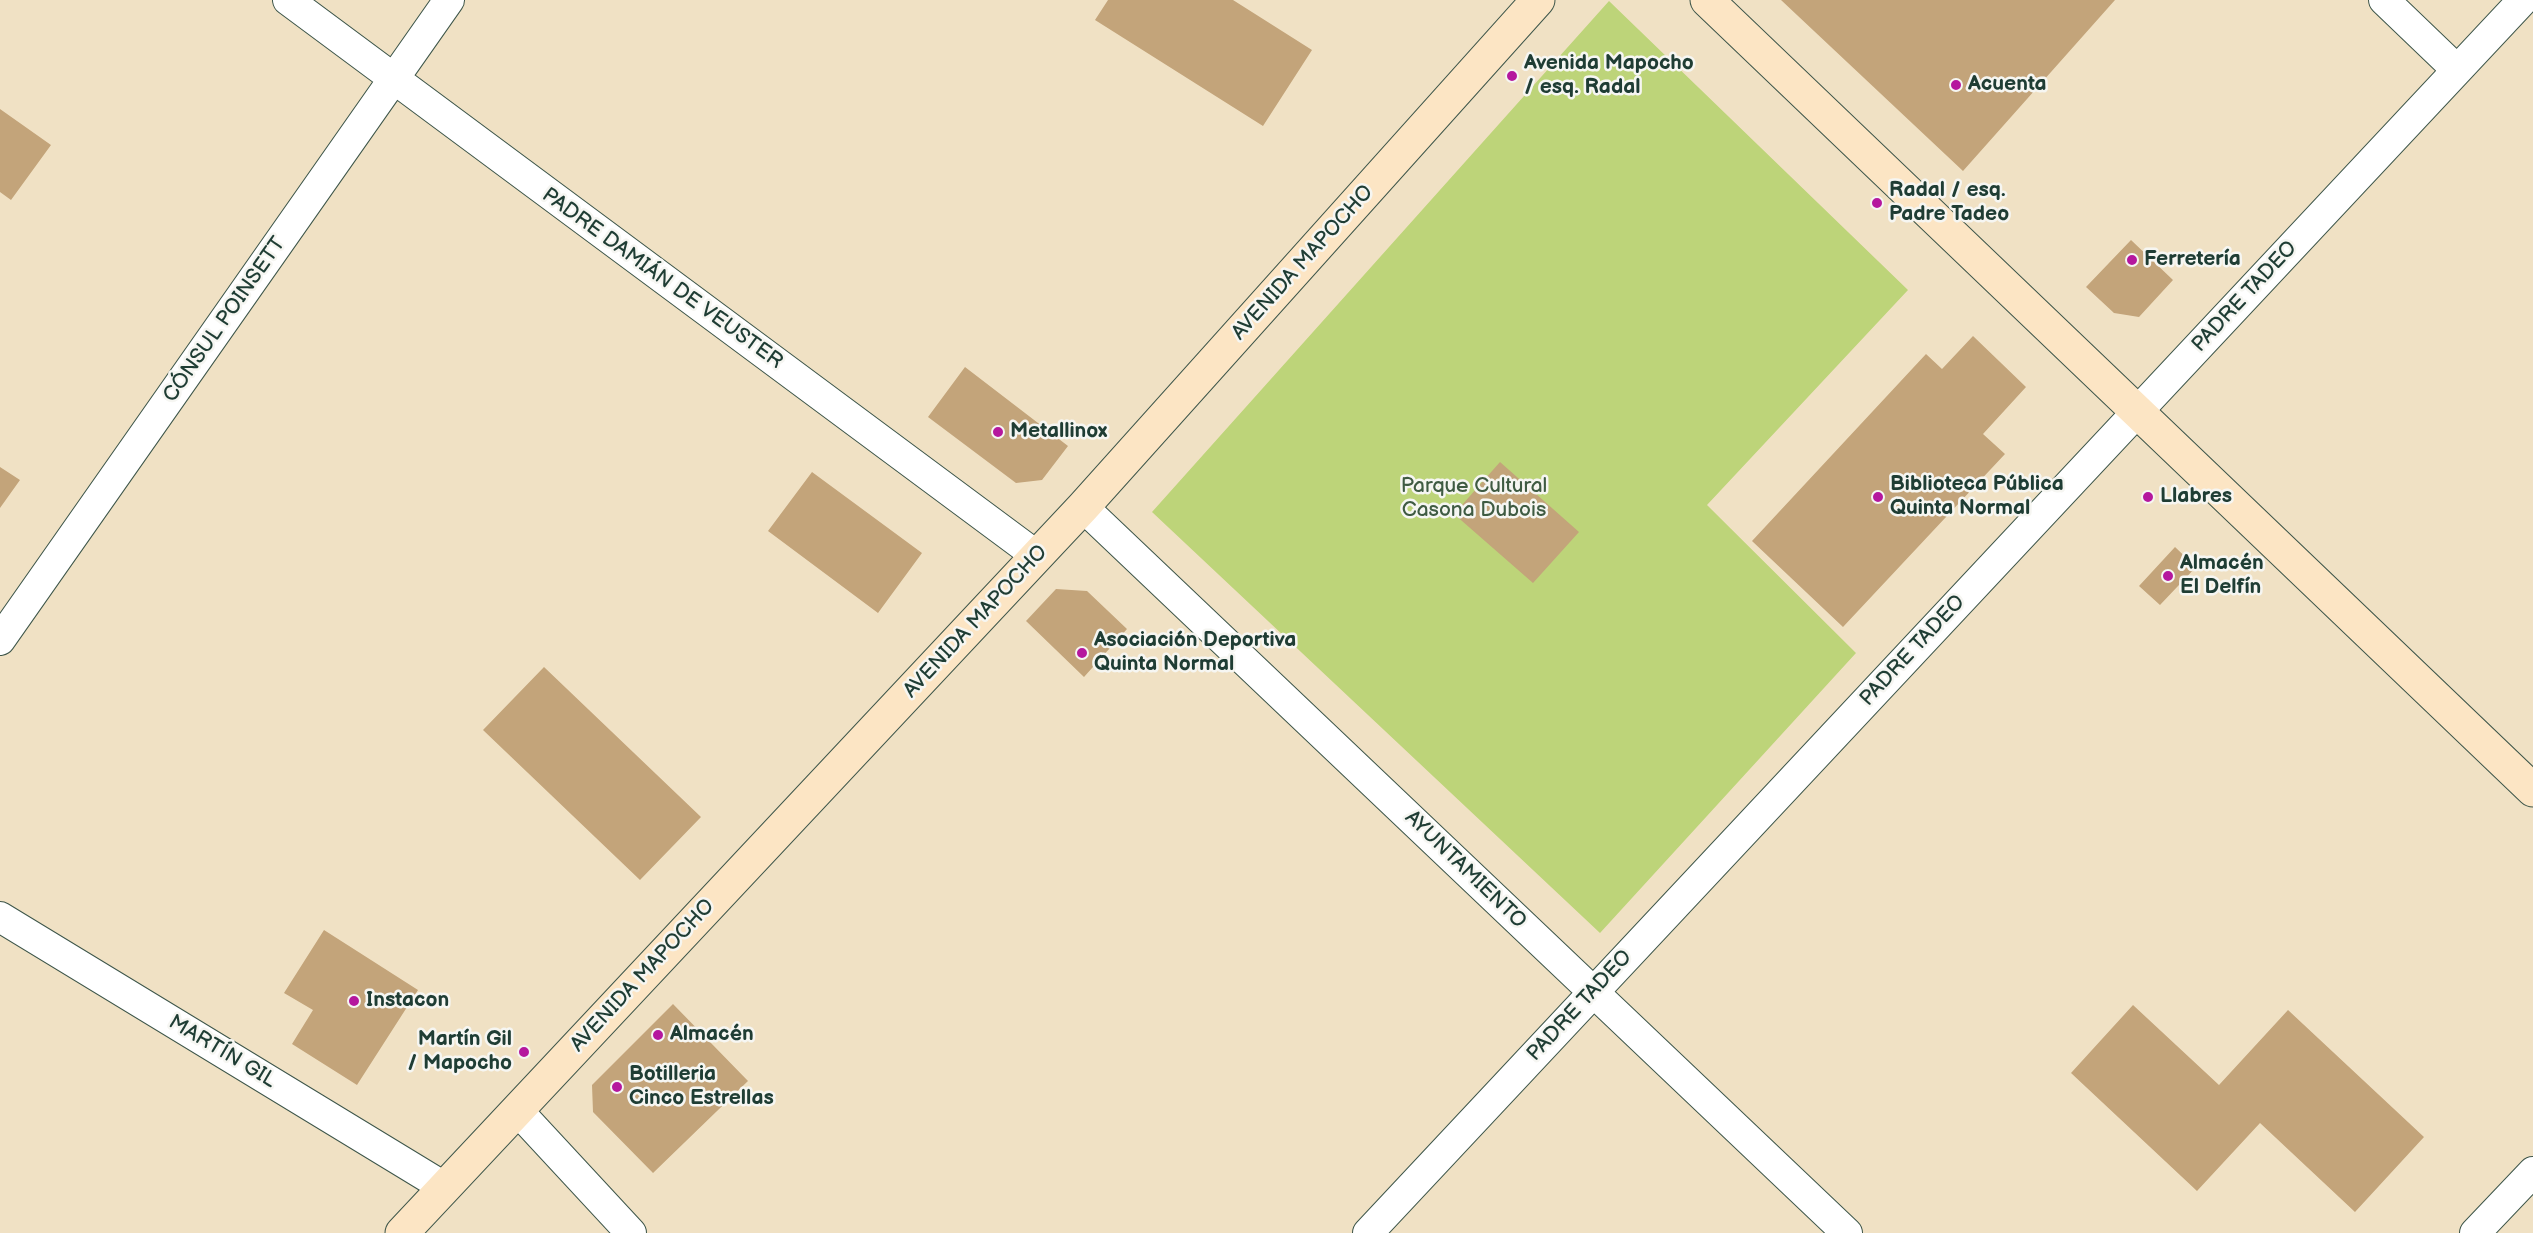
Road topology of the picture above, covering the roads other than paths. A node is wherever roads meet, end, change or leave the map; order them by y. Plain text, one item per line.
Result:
1 (288, 0) edge
2 (449, 0) edge
3 (1538, 0) edge
4 (1707, 0) edge
5 (2384, 0) edge
6 (2523, 0) edge
7 (2457, 70) junction
8 (394, 80) junction
9 (2137, 411) junction
10 (1083, 507) junction
11 (1037, 556) junction
12 (0, 640) edge
13 (2533, 790) edge
14 (0, 918) edge
15 (1593, 992) junction
16 (517, 1110) junction
17 (2533, 1172) edge
18 (444, 1187) junction
19 (402, 1233) edge
20 (631, 1233) edge
21 (1368, 1233) edge
22 (1846, 1233) edge
23 (2475, 1233) edge

1 - 8 street, PADRE DAMIÁN DE VEUSTER
2 - 8 street, CÓNSUL POINSETT
3 - 10 main road, AVENIDA MAPOCHO
4 - 9 main road
5 - 7 street
6 - 7 street, PADRE TADEO
7 - 9 street, PADRE TADEO
8 - 11 street, PADRE DAMIÁN DE VEUSTER
8 - 12 street, CÓNSUL POINSETT
9 - 13 main road
9 - 15 street, PADRE TADEO
10 - 11 main road, AVENIDA MAPOCHO
10 - 15 street, AYUNTAMIENTO
11 - 16 main road, AVENIDA MAPOCHO
14 - 18 street, MARTÍN GIL
15 - 21 street, PADRE TADEO
15 - 22 street, AYUNTAMIENTO
16 - 18 main road, AVENIDA MAPOCHO
16 - 20 street
17 - 23 street
18 - 19 main road, AVENIDA MAPOCHO

